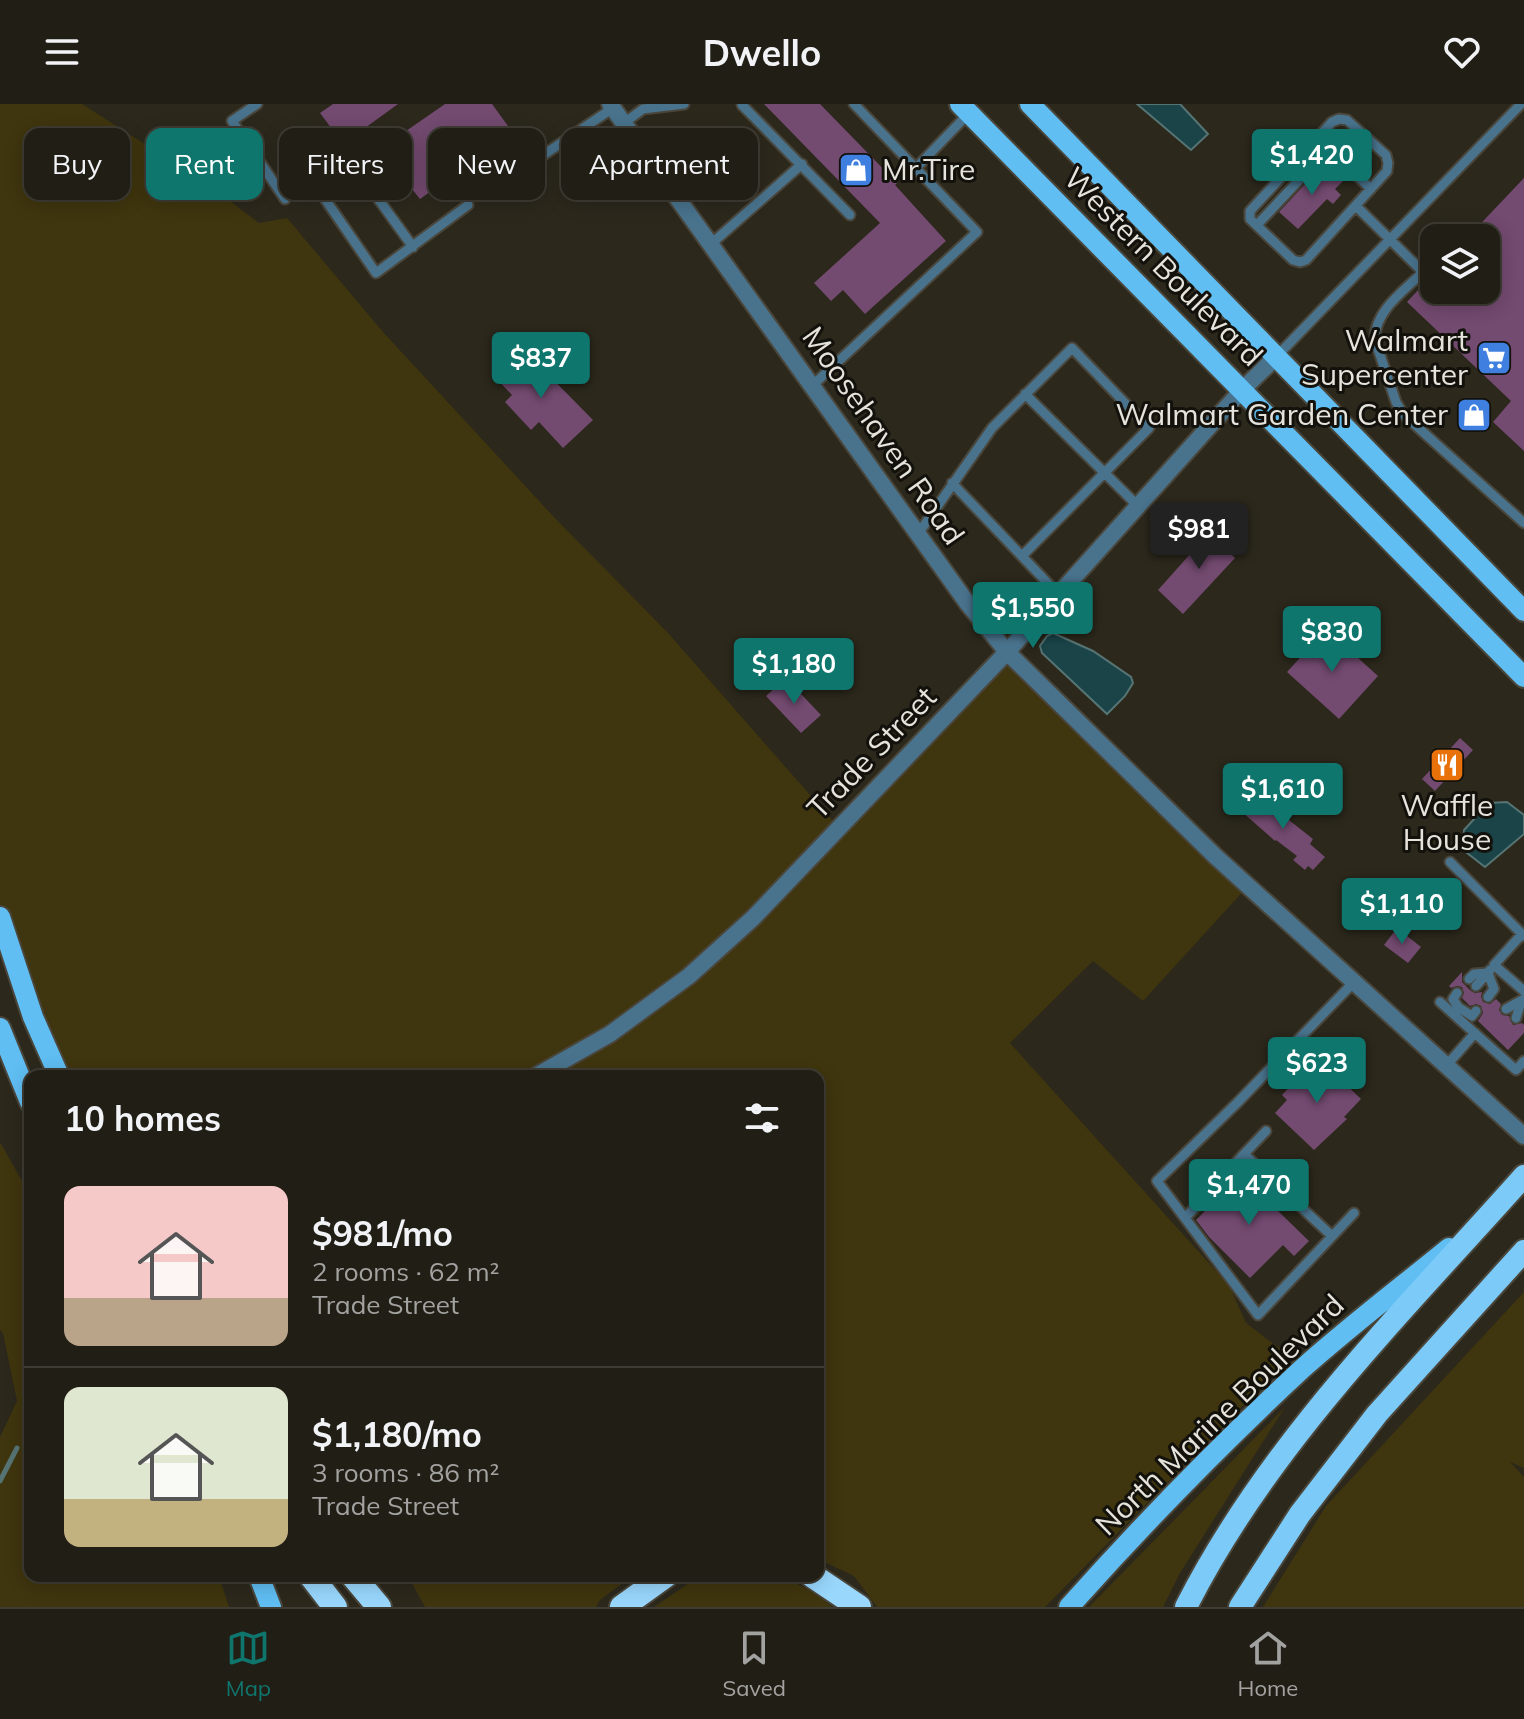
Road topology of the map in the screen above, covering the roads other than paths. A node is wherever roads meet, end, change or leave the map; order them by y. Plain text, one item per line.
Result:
1 (257, 104) edge
2 (684, 104) edge
3 (854, 104) edge
4 (1030, 104) edge
5 (1521, 104) edge
6 (742, 105) edge
7 (612, 106) edge
8 (965, 109) edge
9 (624, 123) junction
10 (545, 153) edge
11 (802, 164) junction
12 (916, 168) junction
13 (1371, 189) junction
14 (279, 190) edge
15 (326, 200) edge
16 (379, 200) edge
17 (468, 205) dead end
18 (1356, 206) junction
19 (850, 215) dead end
20 (1257, 225) junction
21 (1389, 240) junction
22 (711, 244) junction
23 (413, 247) junction
24 (1277, 356) junction
25 (813, 385) junction
26 (1242, 390) junction
27 (1025, 394) junction
28 (1104, 472) junction
29 (952, 483) junction
30 (1138, 506) junction
31 (1524, 523) edge
32 (918, 534) junction
33 (1022, 556) junction
34 (1059, 595) junction
35 (1524, 611) edge
36 (1007, 652) junction
37 (1524, 677) edge
38 (1450, 862) dead end
39 (0, 917) edge
40 (1523, 935) edge
41 (1491, 969) junction
42 (1354, 982) junction
43 (1524, 991) edge
44 (1522, 1000) edge
45 (1440, 1002) dead end
46 (1506, 1009) dead end
47 (1516, 1018) dead end
48 (0, 1028) edge
49 (1475, 1033) junction
50 (1524, 1061) edge
51 (1446, 1066) junction
52 (56, 1070) edge
53 (547, 1070) edge
54 (24, 1087) edge
55 (1266, 1131) dead end
56 (1524, 1136) edge
57 (1244, 1154) junction
58 (1524, 1176) edge
59 (1354, 1213) dead end
60 (1489, 1215) junction
61 (1186, 1217) junction
62 (1332, 1236) junction
63 (1524, 1251) edge
64 (261, 1582) edge
65 (316, 1582) edge
66 (358, 1582) edge
67 (657, 1582) edge
68 (822, 1582) edge
69 (271, 1607) edge
70 (335, 1607) edge
71 (379, 1607) edge
72 (622, 1607) edge
73 (859, 1607) edge
74 (1069, 1607) edge
75 (1186, 1607) edge
76 (1240, 1607) edge

1 - 14 lane
2 - 9 lane
3 - 12 lane
4 - 24 main road, Western Boulevard
5 - 21 lane
6 - 11 lane
7 - 9 street, Moosehaven Road
7 - 10 lane
8 - 12 lane
8 - 26 main road, Western Boulevard
9 - 22 street, Moosehaven Road
11 - 19 lane
11 - 22 lane
12 - 25 lane
13 - 18 lane
13 - 20 lane
13 - 20 lane
15 - 23 lane
16 - 23 lane
17 - 23 lane
18 - 20 lane
18 - 21 lane
21 - 24 lane
21 - 31 lane
22 - 25 street, Moosehaven Road
24 - 26 street, Trade Street
24 - 35 main road, Western Boulevard
25 - 32 street, Moosehaven Road
26 - 30 street, Trade Street
26 - 37 main road, Western Boulevard
27 - 28 lane
27 - 28 lane
27 - 29 lane
28 - 30 lane
28 - 33 lane
29 - 32 lane
29 - 33 lane
30 - 34 street, Trade Street
32 - 36 street, Moosehaven Road
33 - 34 lane
34 - 36 street, Trade Street
36 - 42 street, Moosehaven Road
36 - 53 street, Trade Street
38 - 40 lane
39 - 52 main road
40 - 41 lane
41 - 41 lane
41 - 43 lane
42 - 51 street, Moosehaven Road
42 - 61 lane
44 - 46 lane
44 - 47 lane
45 - 49 lane
48 - 54 main road
49 - 50 lane
49 - 51 lane
51 - 56 street, Moosehaven Road
55 - 57 lane
57 - 61 lane
57 - 62 lane
58 - 60 highway, North Marine Boulevard
59 - 62 lane
60 - 74 main road, North Marine Boulevard
60 - 75 highway
61 - 62 lane
63 - 76 highway
64 - 69 main road
65 - 70 highway
66 - 71 highway
67 - 72 highway
68 - 73 highway

